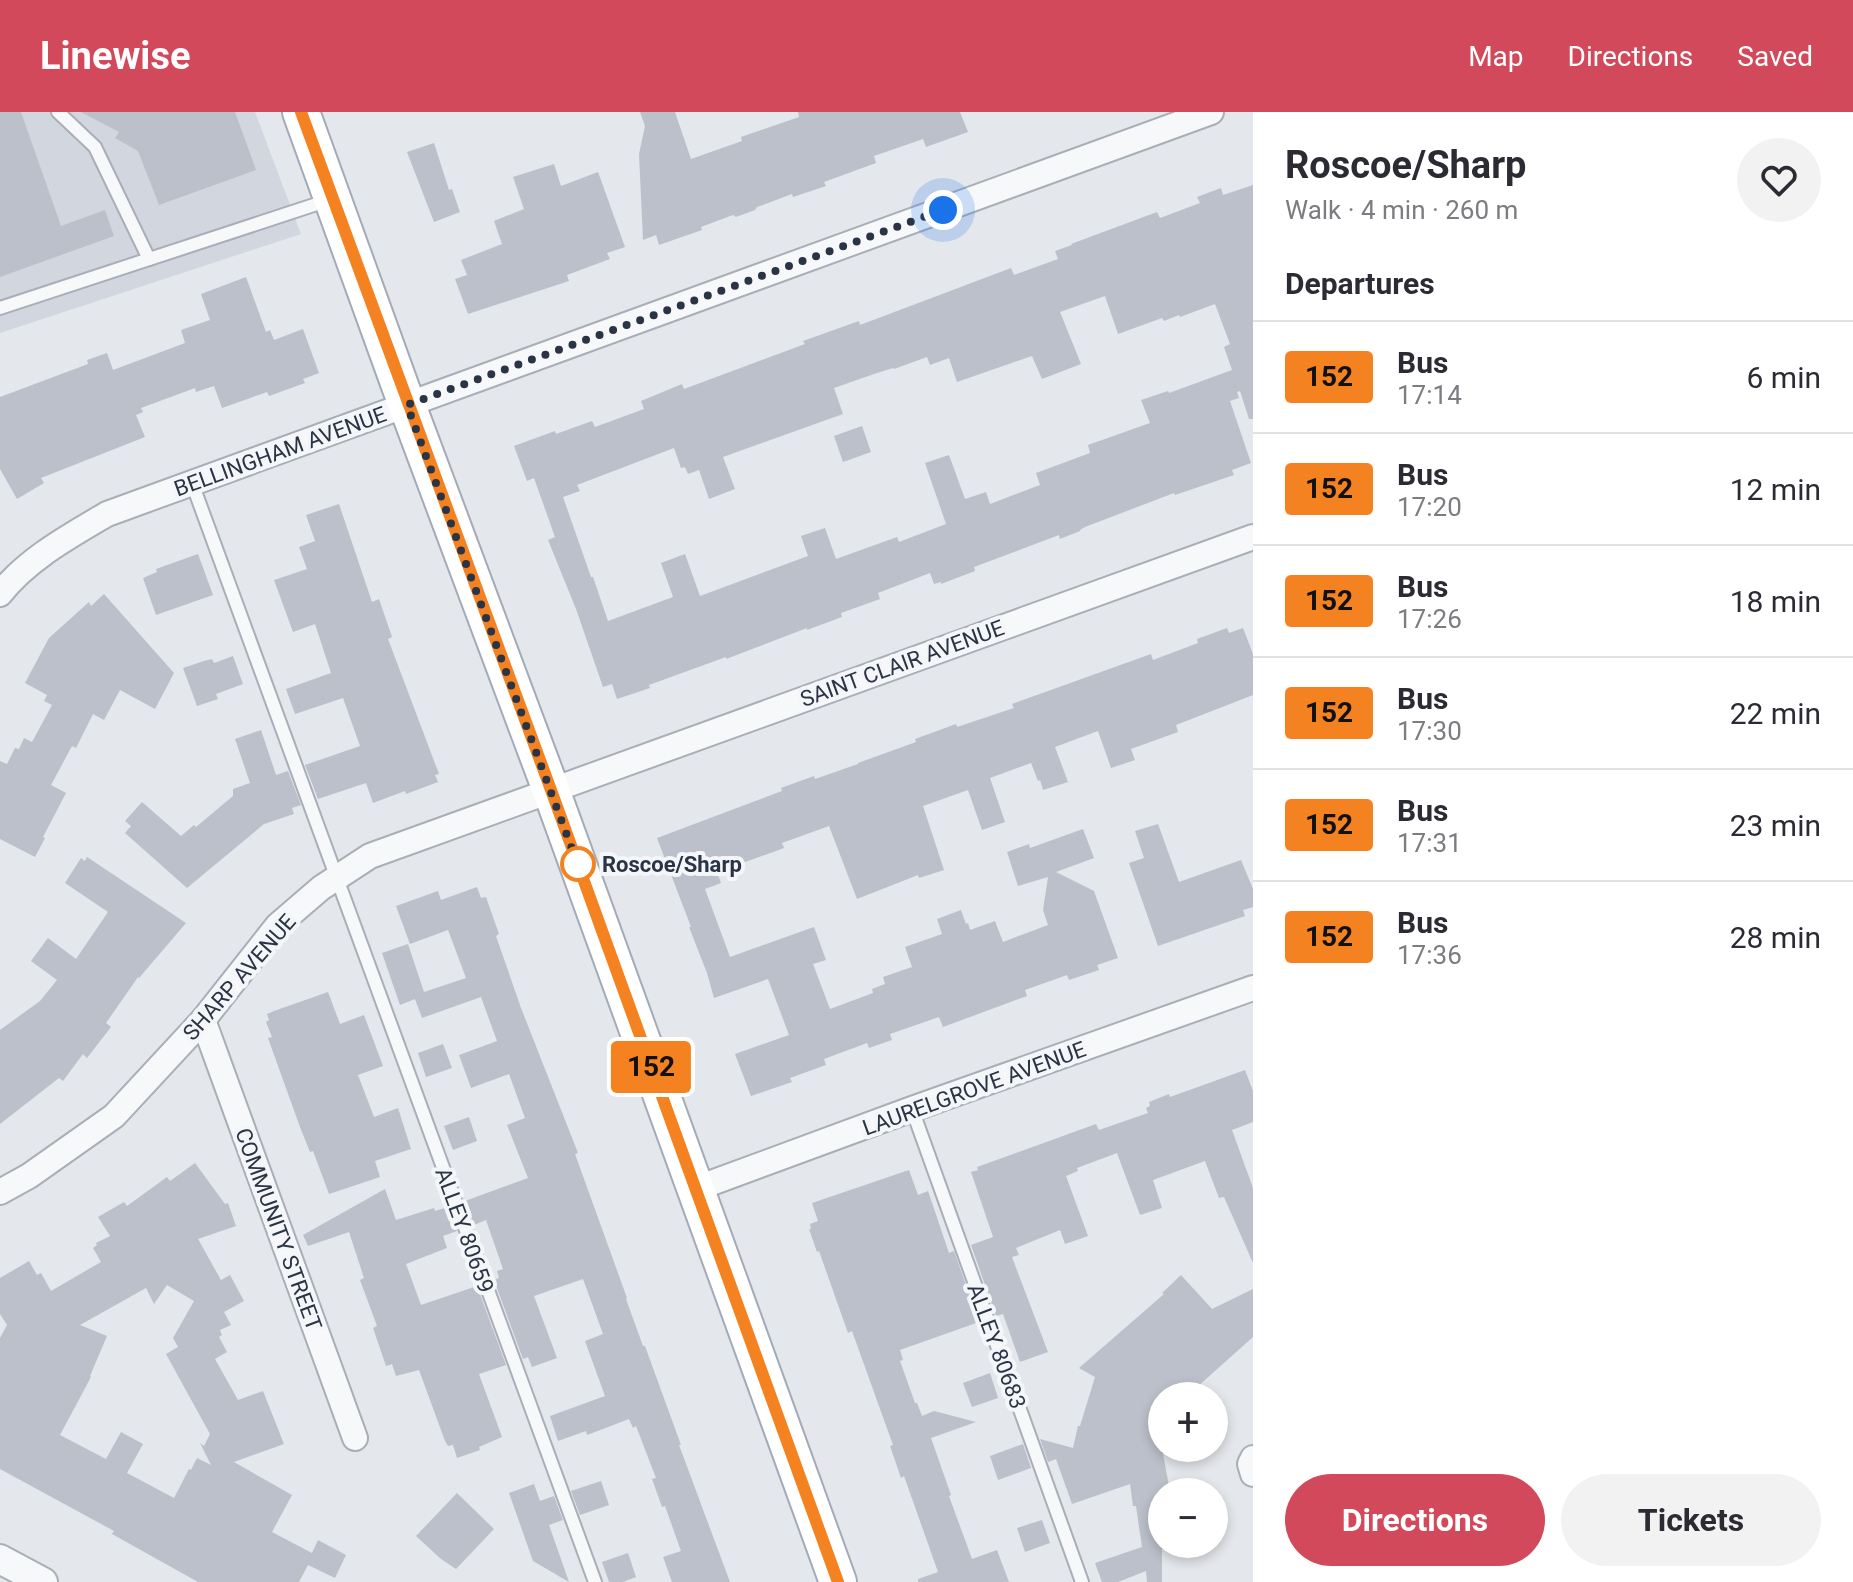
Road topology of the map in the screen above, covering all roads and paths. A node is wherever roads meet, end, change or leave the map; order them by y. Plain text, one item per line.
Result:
1 (58, 112) edge
2 (301, 112) edge
3 (1211, 112) edge
4 (332, 199) junction
5 (149, 259) junction
6 (0, 308) edge
7 (407, 405) junction
8 (192, 483) junction
9 (1253, 537) edge
10 (0, 594) edge
11 (551, 790) junction
12 (335, 879) junction
13 (1253, 988) edge
14 (203, 1020) junction
15 (912, 1109) junction
16 (695, 1189) junction
17 (0, 1192) edge
18 (355, 1438) dead end
19 (1253, 1458) edge
20 (1253, 1474) edge
21 (0, 1559) edge
22 (43, 1582) edge
23 (595, 1582) edge
24 (838, 1582) edge
25 (1082, 1582) edge

1 - 5 lane
2 - 4 main road
3 - 7 street, BELLINGHAM AVENUE
4 - 5 lane
4 - 7 main road
5 - 6 lane
7 - 8 street, BELLINGHAM AVENUE
7 - 11 main road
8 - 10 street, BELLINGHAM AVENUE
8 - 12 lane, ALLEY 80659
9 - 11 street, SAINT CLAIR AVENUE
11 - 12 street, SHARP AVENUE
11 - 16 main road
12 - 14 street, SHARP AVENUE
12 - 23 lane, ALLEY 80659
13 - 15 street, LAURELGROVE AVENUE
14 - 17 street, SHARP AVENUE
14 - 18 street, COMMUNITY STREET
15 - 16 street, LAURELGROVE AVENUE
15 - 25 lane, ALLEY 80683
16 - 24 main road
19 - 20 street
21 - 22 street

